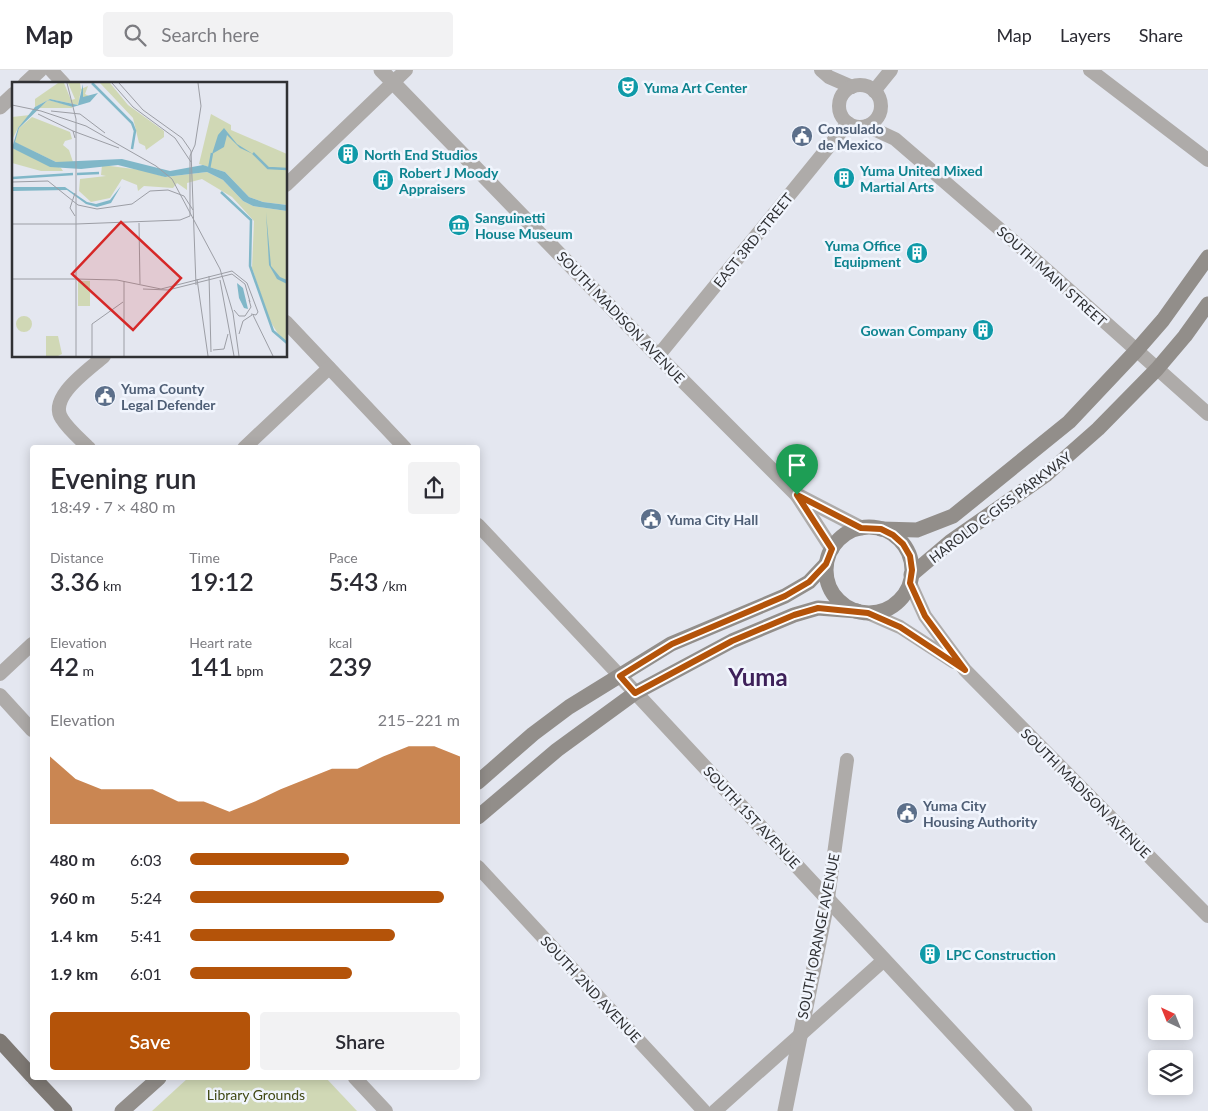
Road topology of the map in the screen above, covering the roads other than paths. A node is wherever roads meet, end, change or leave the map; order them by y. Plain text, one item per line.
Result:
1 (40, 70) edge
2 (51, 70) edge
3 (381, 70) edge
4 (406, 70) edge
5 (891, 70) edge
6 (1090, 70) edge
7 (825, 74) edge
8 (27, 82) edge
9 (62, 82) edge
10 (393, 82) junction
11 (852, 87) junction
12 (874, 91) junction
13 (12, 96) edge
14 (839, 104) junction
15 (0, 107) edge
16 (880, 112) junction
17 (848, 124) junction
18 (867, 126) junction
19 (895, 138) junction
20 (1208, 160) edge
21 (288, 183) edge
22 (1208, 257) edge
23 (1208, 304) edge
24 (288, 324) edge
25 (1136, 351) junction
26 (658, 356) junction
27 (102, 358) edge
28 (329, 368) junction
29 (1157, 369) junction
30 (1208, 414) edge
31 (86, 445) edge
32 (247, 445) edge
33 (402, 445) edge
34 (797, 495) junction
35 (480, 527) edge
36 (861, 528) junction
37 (881, 529) junction
38 (832, 549) junction
39 (826, 564) junction
40 (910, 579) junction
41 (863, 612) junction
42 (30, 646) edge
43 (965, 670) junction
44 (0, 674) edge
45 (620, 676) junction
46 (635, 693) junction
47 (0, 695) edge
48 (30, 728) edge
49 (847, 760) dead end
50 (480, 780) edge
51 (480, 815) edge
52 (480, 869) edge
53 (828, 898) junction
54 (1208, 916) edge
55 (884, 960) junction
56 (800, 1035) junction
57 (0, 1041) edge
58 (30, 1074) edge
59 (36, 1080) edge
60 (157, 1080) edge
61 (357, 1080) edge
62 (65, 1111) edge
63 (122, 1111) edge
64 (386, 1111) edge
65 (704, 1111) edge
66 (715, 1111) edge
67 (785, 1111) edge
68 (1025, 1111) edge

1 - 8 street
2 - 9 street
3 - 10 street, SOUTH MADISON AVENUE
4 - 10 street
5 - 12 street
6 - 20 street
7 - 11 street
7 - 14 street
10 - 21 street
10 - 26 street, SOUTH MADISON AVENUE
11 - 12 street
11 - 14 street
12 - 16 street
13 - 15 street
14 - 17 street
16 - 18 street
16 - 19 street, SOUTH MAIN STREET
17 - 18 street
17 - 26 street, EAST 3RD STREET
18 - 19 street, SOUTH MAIN STREET
19 - 25 street, SOUTH MAIN STREET
22 - 25 main road, HAROLD C GISS PARKWAY
23 - 29 main road, HAROLD C GISS PARKWAY
24 - 28 street
25 - 29 street, SOUTH MAIN STREET
25 - 37 main road, HAROLD C GISS PARKWAY
26 - 34 street, SOUTH MADISON AVENUE
27 - 31 street
28 - 32 street
28 - 33 street
29 - 30 street, SOUTH MAIN STREET
29 - 40 main road, HAROLD C GISS PARKWAY
34 - 36 street
34 - 38 street, SOUTH MADISON AVENUE
35 - 45 street, SOUTH 1ST AVENUE
36 - 37 main road
36 - 38 main road
37 - 40 main road
38 - 39 main road
39 - 41 main road
39 - 45 main road
40 - 41 main road
40 - 43 street, SOUTH MADISON AVENUE
41 - 43 street, SOUTH MADISON AVENUE
41 - 46 main road
42 - 44 street
43 - 54 street, SOUTH MADISON AVENUE
45 - 46 street, SOUTH 1ST AVENUE
45 - 50 main road
46 - 51 main road
46 - 53 street, SOUTH 1ST AVENUE
47 - 48 street
49 - 53 street, SOUTH ORANGE AVENUE
52 - 65 street, SOUTH 2ND AVENUE
53 - 55 street, SOUTH 1ST AVENUE
53 - 56 street, SOUTH ORANGE AVENUE
55 - 56 street
55 - 68 street, SOUTH 1ST AVENUE
56 - 66 street
56 - 67 street, SOUTH ORANGE AVENUE
57 - 58 main road
59 - 62 main road
60 - 63 main road
61 - 64 street

